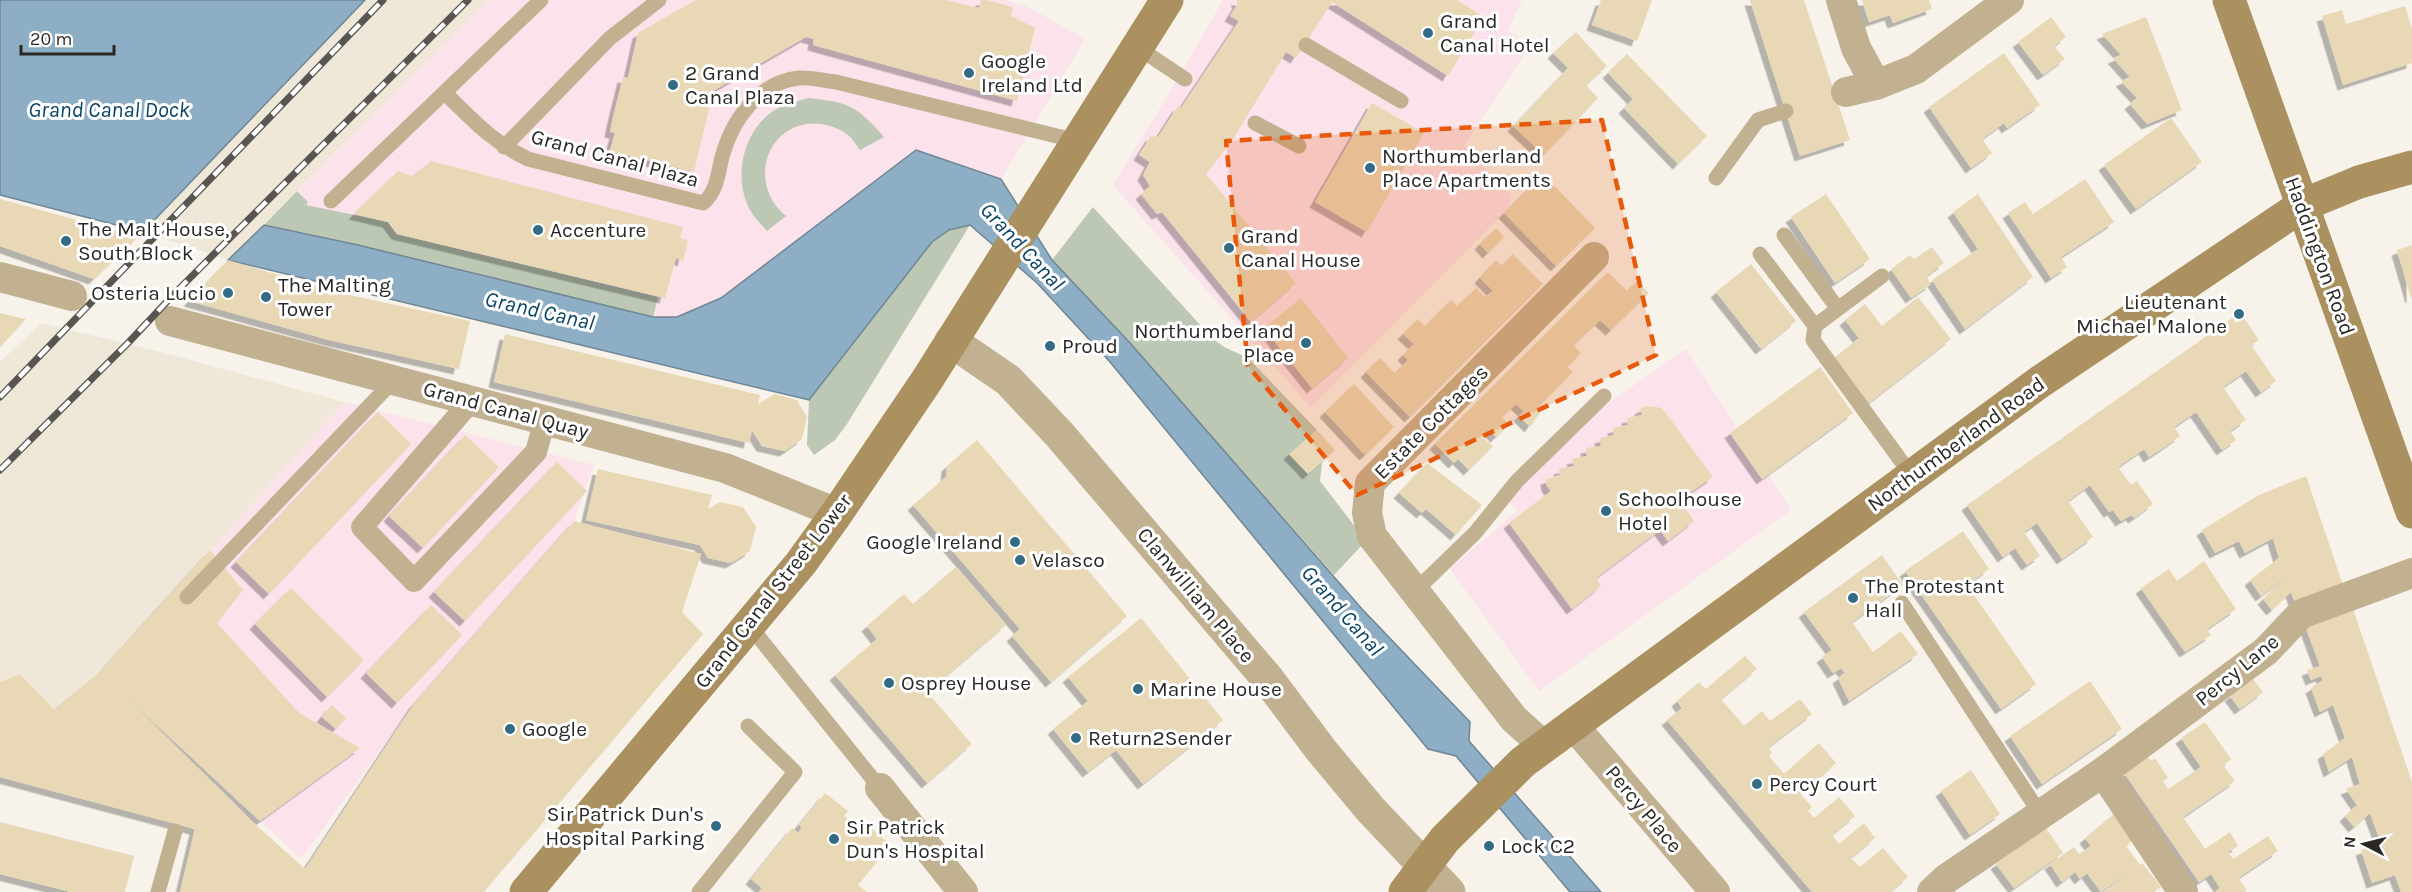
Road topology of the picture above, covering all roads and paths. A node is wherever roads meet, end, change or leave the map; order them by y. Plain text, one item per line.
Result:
1 (541, 0) edge
2 (659, 0) edge
3 (1167, 0) edge
4 (1841, 0) edge
5 (2009, 0) edge
6 (2229, 0) edge
7 (1306, 45) dead end
8 (1137, 47) junction
9 (1185, 79) dead end
10 (1876, 84) junction
11 (445, 93) junction
12 (1841, 94) dead end
13 (1401, 100) dead end
14 (1786, 111) dead end
15 (1255, 123) dead end
16 (1077, 141) junction
17 (1299, 146) dead end
18 (504, 147) junction
19 (2412, 167) edge
20 (1716, 178) dead end
21 (331, 201) dead end
22 (2302, 205) junction
23 (1784, 235) dead end
24 (1760, 254) dead end
25 (1594, 257) dead end
26 (1882, 276) dead end
27 (0, 277) edge
28 (72, 296) dead end
29 (1838, 309) junction
30 (170, 321) dead end
31 (1815, 326) junction
32 (951, 341) junction
33 (394, 380) junction
34 (1604, 396) dead end
35 (471, 401) junction
36 (545, 420) junction
37 (1912, 476) junction
38 (2412, 512) edge
39 (837, 513) junction
40 (2412, 573) edge
41 (1414, 592) junction
42 (187, 597) dead end
43 (1902, 603) dead end
44 (749, 626) junction
45 (1573, 725) junction
46 (748, 726) dead end
47 (1533, 754) junction
48 (2103, 772) junction
49 (880, 788) joint
50 (2042, 815) junction
51 (175, 831) dead end
52 (1425, 864) junction
53 (537, 888) edge
54 (158, 892) edge
55 (699, 892) edge
56 (963, 892) edge
57 (1405, 892) edge
58 (1449, 892) edge
59 (1715, 892) edge
60 (1932, 892) edge
61 (2183, 892) edge

1 - 11 lane
2 - 18 lane
3 - 8 main road, Grand Canal Street Lower
4 - 10 street
5 - 10 street
6 - 22 main road, Haddington Road
7 - 13 lane
8 - 9 lane
8 - 16 main road, Grand Canal Street Lower
10 - 12 street
11 - 18 lane, Grand Canal Plaza
11 - 21 lane
14 - 20 lane
15 - 17 lane
16 - 18 lane, Grand Canal Plaza
16 - 32 main road, Grand Canal Street Lower
19 - 22 main road, Northumberland Road
22 - 37 main road, Northumberland Road
22 - 38 main road, Haddington Road
23 - 29 lane
24 - 31 lane
25 - 41 street, Estate Cottages
26 - 29 lane
27 - 28 street
29 - 31 lane
30 - 33 street, Grand Canal Quay
31 - 37 lane
32 - 39 main road, Grand Canal Street Lower
32 - 52 street, Clanwilliam Place
33 - 35 street, Grand Canal Quay
33 - 42 lane
34 - 41 lane
35 - 36 street, Grand Canal Quay
35 - 36 street
36 - 39 street, Grand Canal Quay
37 - 45 main road, Northumberland Road
39 - 44 main road, Grand Canal Street Lower
40 - 48 street, Percy Lane
41 - 47 street, Estate Cottages
43 - 50 lane
44 - 49 lane
44 - 53 main road, Grand Canal Street Lower
45 - 47 main road, Northumberland Road
45 - 59 street, Percy Place
46 - 55 lane
47 - 52 main road, Northumberland Road
48 - 50 street, Percy Lane
48 - 61 street
49 - 56 street
50 - 60 street, Percy Lane
51 - 54 lane
52 - 57 main road, Northumberland Road
52 - 58 street, Clanwilliam Place

